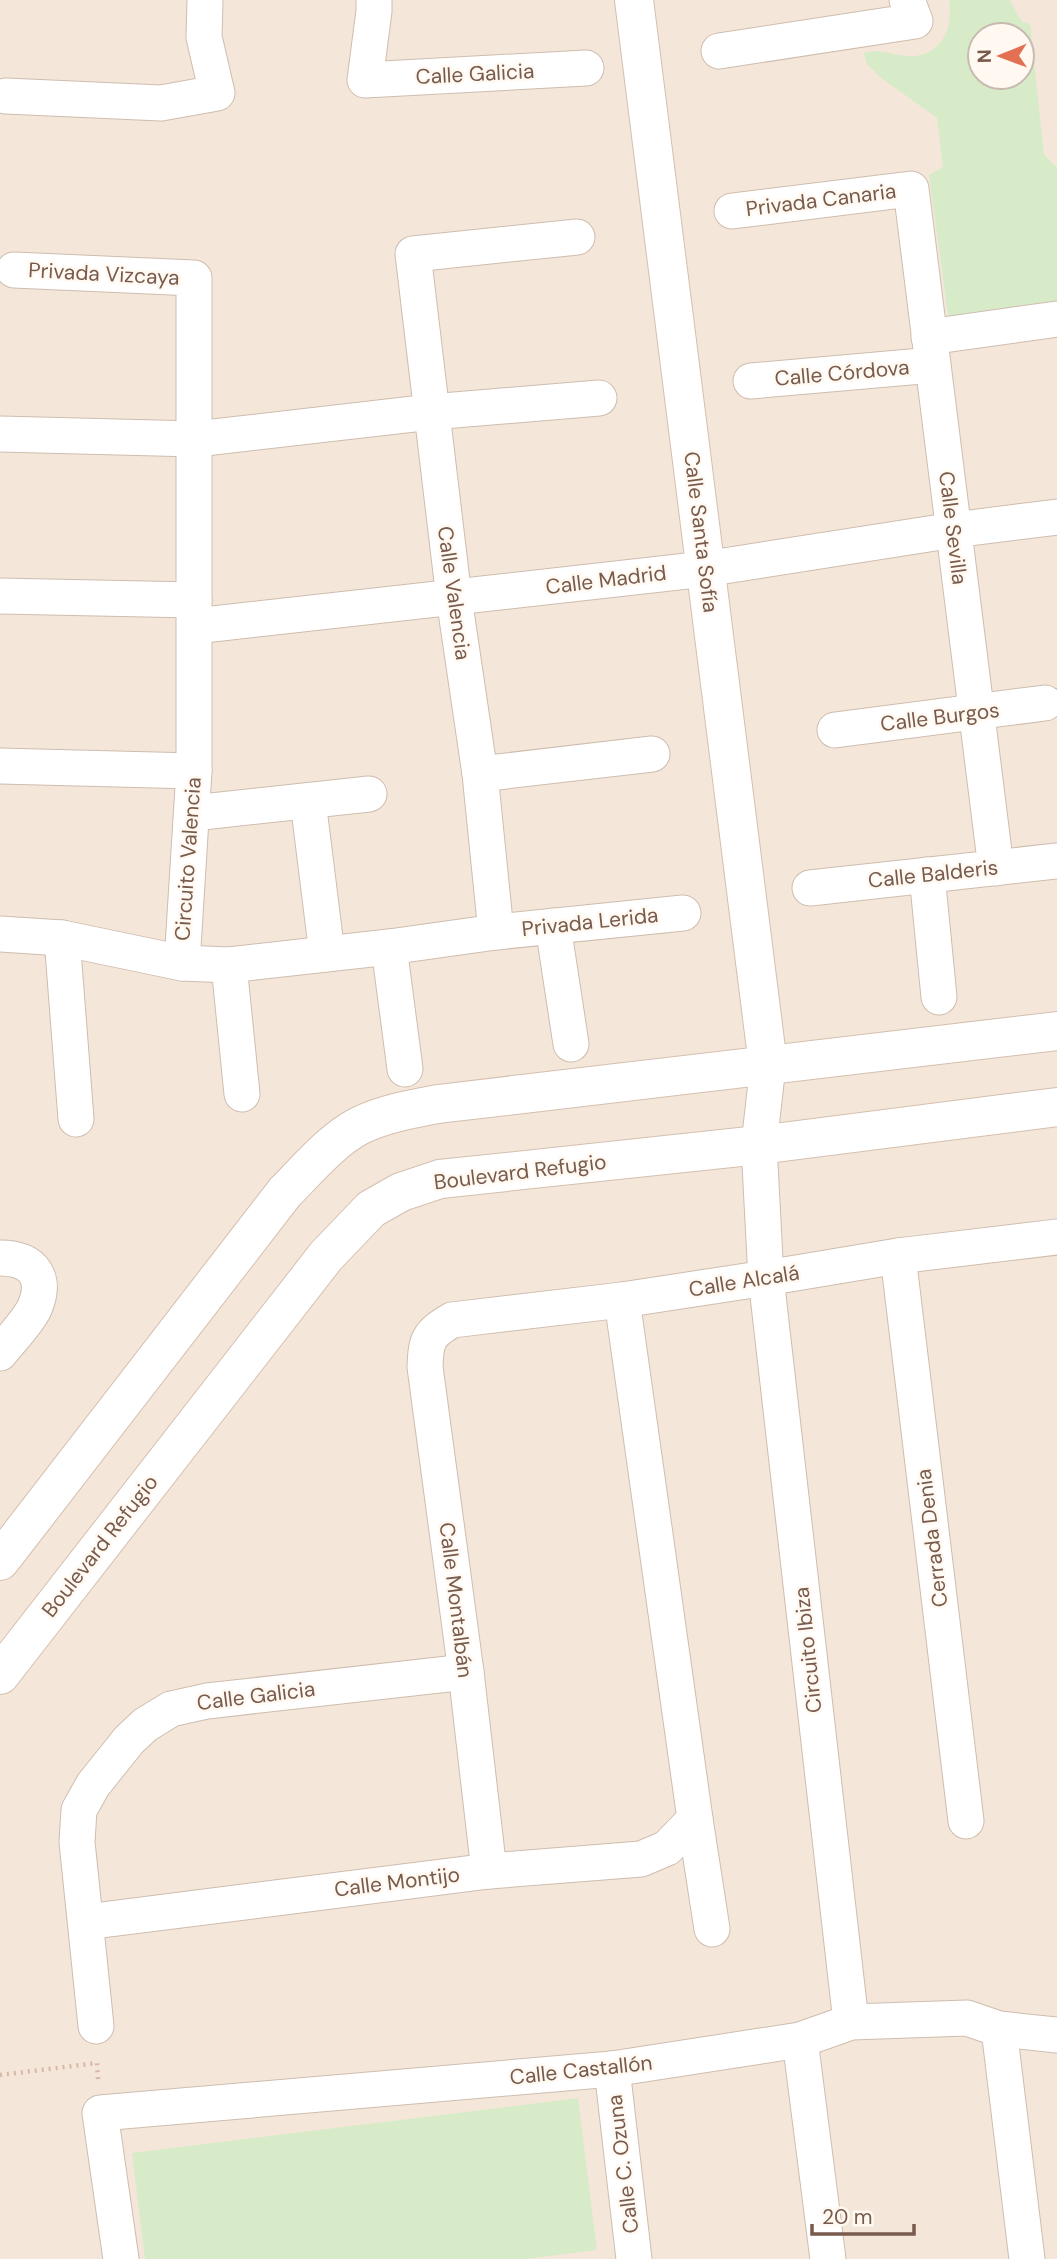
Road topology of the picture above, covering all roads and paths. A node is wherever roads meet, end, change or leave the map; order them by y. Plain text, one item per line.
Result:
1 (205, 0) edge
2 (374, 0) edge
3 (634, 0) edge
4 (911, 11) edge
5 (719, 51) dead end
6 (586, 68) dead end
7 (6, 96) dead end
8 (911, 189) joint
9 (732, 211) dead end
10 (577, 237) dead end
11 (14, 270) dead end
12 (194, 278) joint
13 (1057, 319) edge
14 (931, 351) junction
15 (751, 381) dead end
16 (598, 398) dead end
17 (431, 412) junction
18 (0, 434) edge
19 (196, 439) junction
20 (1057, 517) edge
21 (954, 530) junction
22 (705, 569) junction
23 (0, 596) edge
24 (454, 597) junction
25 (195, 613) junction
26 (1045, 703) dead end
27 (976, 713) junction
28 (835, 730) dead end
29 (652, 754) dead end
30 (0, 766) edge
31 (194, 771) junction
32 (480, 774) junction
33 (369, 794) dead end
34 (308, 801) junction
35 (193, 813) junction
36 (1057, 862) edge
37 (996, 868) junction
38 (927, 875) junction
39 (810, 888) dead end
40 (683, 913) dead end
41 (553, 926) junction
42 (496, 932) junction
43 (0, 934) edge
44 (62, 938) junction
45 (389, 947) junction
46 (327, 954) junction
47 (181, 963) junction
48 (229, 965) junction
49 (939, 997) dead end
50 (1057, 1031) edge
51 (571, 1044) dead end
52 (768, 1065) junction
53 (405, 1069) dead end
54 (242, 1094) dead end
55 (1057, 1107) edge
56 (76, 1119) dead end
57 (759, 1145) junction
58 (1057, 1237) edge
59 (898, 1256) junction
60 (0, 1258) edge
61 (766, 1279) junction
62 (622, 1300) junction
63 (434, 1331) joint
64 (0, 1353) edge
65 (0, 1561) edge
66 (466, 1672) junction
67 (0, 1675) edge
68 (695, 1819) junction
69 (966, 1821) dead end
70 (489, 1871) junction
71 (86, 1922) junction
72 (712, 1929) dead end
73 (850, 2022) junction
74 (96, 2026) dead end
75 (999, 2029) junction
76 (1057, 2035) edge
77 (800, 2040) junction
78 (612, 2069) junction
79 (0, 2076) edge
80 (100, 2113) junction
81 (121, 2259) edge
82 (635, 2259) edge
83 (828, 2259) edge
84 (1027, 2259) edge

1 - 7 street
2 - 6 street, Calle Galicia
3 - 22 street, Calle Santa Sofía
4 - 5 street
8 - 9 street, Privada Canaria
8 - 14 street, Calle Sevilla
10 - 17 street, Calle Valencia
11 - 12 street, Privada Vizcaya
12 - 19 street, Circuito Valencia
13 - 14 street, Calle Córdova
14 - 15 street, Calle Córdova
14 - 21 street, Calle Sevilla
16 - 17 street
17 - 19 street
17 - 24 street, Calle Valencia
18 - 19 street
19 - 25 street, Circuito Valencia
20 - 21 street, Calle Madrid
21 - 22 street, Calle Madrid
21 - 27 street, Calle Sevilla
22 - 24 street, Calle Madrid
22 - 52 street, Calle Santa Sofía
23 - 25 street, Calle Madrid
24 - 25 street, Calle Madrid
24 - 32 street, Calle Valencia
25 - 31 street, Circuito Valencia
26 - 27 street, Calle Burgos
27 - 28 street, Calle Burgos
27 - 37 street, Calle Sevilla
29 - 32 street
30 - 31 street
31 - 35 street, Circuito Valencia
32 - 42 street, Calle Valencia
33 - 34 street
34 - 35 street
34 - 46 street
35 - 47 street, Circuito Valencia
36 - 37 street, Calle Balderis
37 - 38 street, Calle Balderis
38 - 39 street, Calle Balderis
38 - 49 street
40 - 41 street, Privada Lerida
41 - 42 street, Privada Lerida
41 - 51 street
42 - 45 street, Circuito Valencia
43 - 44 street
44 - 47 street
44 - 56 street
45 - 46 street, Circuito Valencia
45 - 53 street
46 - 48 street, Circuito Valencia
47 - 48 street, Circuito Valencia
48 - 54 street
50 - 52 street
52 - 57 street, Circuito Ibiza
52 - 65 street
55 - 57 street, Boulevard Refugio
57 - 61 street, Circuito Ibiza
57 - 67 street, Boulevard Refugio
58 - 59 street, Calle Alcalá
59 - 61 street, Calle Alcalá
59 - 69 street, Cerrada Denia
60 - 64 street
61 - 62 street, Calle Alcalá
61 - 73 street, Circuito Ibiza
62 - 63 street, Calle Alcalá
62 - 68 street
63 - 66 street, Calle Montalbán
66 - 70 street, Calle Montalbán
66 - 71 street, Calle Galicia
68 - 70 street, Calle Montijo
68 - 72 street
70 - 71 street, Calle Montijo
71 - 74 street, Calle Galicia
73 - 75 street, Calle Castallón
73 - 77 street, Calle Castallón
75 - 76 street, Calle Castallón
75 - 84 street
77 - 78 street, Calle Castallón
77 - 83 street
78 - 80 street, Calle Castallón
78 - 82 street, Calle C. Ozuna
79 - 80 path
80 - 81 street

